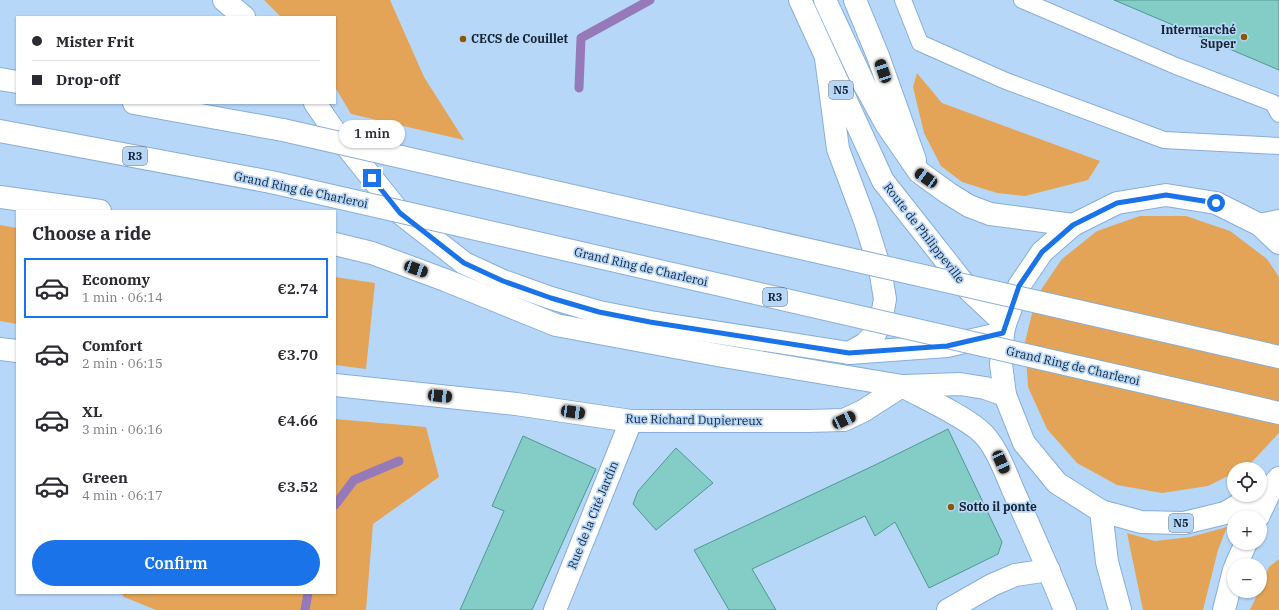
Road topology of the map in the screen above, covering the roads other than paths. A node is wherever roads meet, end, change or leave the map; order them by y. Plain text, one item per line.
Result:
1 (224, 0) edge
2 (800, 0) edge
3 (825, 0) edge
4 (855, 0) edge
5 (903, 0) edge
6 (1022, 0) edge
7 (243, 16) edge
8 (826, 58) junction
9 (0, 79) edge
10 (16, 82) edge
11 (1277, 103) edge
12 (140, 104) edge
13 (316, 104) edge
14 (0, 131) edge
15 (1279, 146) edge
16 (919, 172) junction
17 (0, 197) edge
18 (93, 210) edge
19 (1270, 223) edge
20 (1073, 225) junction
21 (1279, 243) edge
22 (336, 244) edge
23 (1004, 329) junction
24 (0, 349) edge
25 (16, 351) edge
26 (849, 353) junction
27 (1279, 357) edge
28 (336, 385) edge
29 (902, 386) junction
30 (1005, 395) junction
31 (1279, 413) edge
32 (1014, 419) junction
33 (631, 421) junction
34 (1001, 462) junction
35 (1269, 488) edge
36 (1101, 510) junction
37 (1261, 510) edge
38 (1049, 570) junction
39 (1227, 598) edge
40 (555, 610) edge
41 (948, 610) edge
42 (1065, 610) edge
43 (1120, 610) edge
44 (1224, 610) edge

1 - 7 main road
2 - 8 main road, Route de Philippeville / N5
3 - 16 main road, N5
4 - 16 main road
5 - 15 lane
6 - 11 lane
8 - 23 main road, Route de Philippeville / N5
8 - 26 main road
9 - 10 main road
12 - 27 main road, bridge
13 - 26 main road
14 - 31 main road, Grand Ring de Charleroi / R3, bridge
16 - 20 main road, N5
17 - 18 main road
19 - 20 main road, N5
19 - 21 main road, N5
20 - 23 main road, N5
22 - 29 main road
23 - 26 main road
23 - 30 main road, N5
24 - 25 main road
28 - 33 main road, Rue Richard Dupierreux
29 - 30 main road
29 - 33 main road, Rue Richard Dupierreux
29 - 34 main road
30 - 32 main road, N5
32 - 34 main road
32 - 36 main road, N5
33 - 40 main road, Rue de la Cité Jardin
34 - 38 main road
35 - 36 main road, N5
35 - 37 main road, N5
36 - 43 main road
38 - 41 main road
38 - 42 main road
39 - 44 main road

